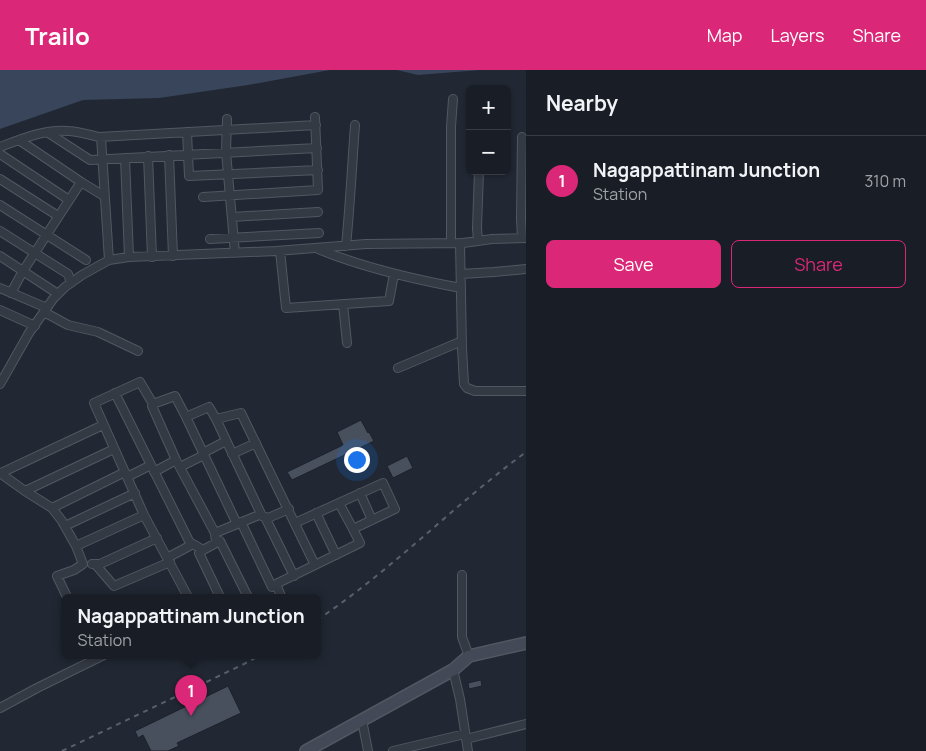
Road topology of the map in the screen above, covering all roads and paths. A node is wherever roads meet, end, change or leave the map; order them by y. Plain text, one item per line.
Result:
1 (453, 99) dead end
2 (227, 119) dead end
3 (355, 125) dead end
4 (227, 130) junction
5 (48, 132) junction
6 (187, 132) junction
7 (102, 137) junction
8 (522, 137) dead end
9 (19, 140) junction
10 (0, 147) edge
11 (317, 148) junction
12 (226, 152) junction
13 (0, 154) edge
14 (188, 154) junction
15 (169, 155) junction
16 (148, 156) junction
17 (125, 158) junction
18 (102, 159) junction
19 (318, 170) junction
20 (228, 174) junction
21 (479, 175) edge
22 (0, 179) edge
23 (81, 182) junction
24 (230, 195) junction
25 (104, 196) junction
26 (203, 197) dead end
27 (69, 200) junction
28 (0, 205) edge
29 (318, 212) dead end
30 (58, 216) junction
31 (232, 217) junction
32 (0, 231) edge
33 (319, 233) dead end
34 (46, 235) junction
35 (234, 238) junction
36 (524, 238) edge
37 (210, 239) dead end
38 (478, 241) junction
39 (451, 243) junction
40 (460, 243) junction
41 (346, 246) junction
42 (316, 249) junction
43 (280, 251) junction
44 (34, 253) junction
45 (235, 253) junction
46 (0, 256) edge
47 (173, 256) junction
48 (152, 257) junction
49 (129, 258) junction
50 (86, 260) dead end
51 (109, 260) junction
52 (526, 269) edge
53 (23, 271) junction
54 (394, 274) junction
55 (461, 274) junction
56 (71, 282) junction
57 (0, 288) edge
58 (461, 288) junction
59 (11, 293) junction
60 (58, 294) junction
61 (343, 304) junction
62 (0, 310) edge
63 (46, 310) junction
64 (35, 326) junction
65 (462, 341) junction
66 (347, 343) dead end
67 (138, 351) dead end
68 (398, 368) dead end
69 (1, 382) edge
70 (526, 391) edge
71 (115, 393) junction
72 (153, 404) junction
73 (186, 418) junction
74 (216, 419) junction
75 (104, 425) junction
76 (226, 441) junction
77 (256, 443) junction
78 (114, 449) junction
79 (204, 454) junction
80 (232, 454) junction
81 (178, 464) junction
82 (153, 468) junction
83 (0, 473) edge
84 (126, 474) junction
85 (25, 491) junction
86 (135, 493) junction
87 (360, 493) junction
88 (338, 503) junction
89 (52, 508) junction
90 (289, 510) junction
91 (316, 513) junction
92 (144, 515) junction
93 (263, 516) junction
94 (372, 520) junction
95 (239, 523) junction
96 (295, 523) junction
97 (65, 526) junction
98 (353, 529) junction
99 (215, 533) junction
100 (157, 538) junction
101 (216, 543) junction
102 (190, 545) junction
103 (76, 546) junction
104 (203, 550) junction
105 (336, 555) junction
106 (168, 560) junction
107 (83, 564) junction
108 (95, 564) junction
109 (315, 565) junction
110 (462, 575) dead end
111 (294, 576) junction
112 (276, 584) junction
113 (66, 594) edge
114 (186, 594) edge
115 (219, 594) edge
116 (246, 594) edge
117 (280, 594) edge
118 (526, 643) edge
119 (469, 656) junction
120 (91, 659) edge
121 (452, 670) junction
122 (0, 708) edge
123 (362, 720) junction
124 (526, 724) edge
125 (465, 737) junction
126 (306, 751) edge
127 (368, 751) edge
128 (393, 751) edge
129 (468, 751) edge

1 - 39 street
2 - 4 street
3 - 41 street
4 - 6 street
4 - 11 street
4 - 12 street
5 - 7 street
5 - 9 street
5 - 18 street
6 - 7 street
6 - 14 street
7 - 18 street
8 - 36 street
9 - 10 street
9 - 23 street
11 - 12 street
11 - 19 street
12 - 14 street
12 - 20 street
13 - 27 street
14 - 15 street
14 - 20 street
15 - 16 street
15 - 47 street
16 - 17 street
16 - 48 street
17 - 18 street
17 - 49 street
18 - 25 street
19 - 20 street
19 - 24 street
20 - 24 street
21 - 38 street
22 - 30 street
23 - 25 street
23 - 27 street
24 - 26 street
24 - 31 street
25 - 51 street
27 - 30 street
28 - 34 street
29 - 31 street
30 - 34 street
31 - 35 street
32 - 44 street
33 - 35 street
34 - 44 street
34 - 50 street
35 - 37 street
35 - 45 street
36 - 38 street
38 - 40 street
39 - 40 street
39 - 41 street
40 - 55 street
41 - 42 street
42 - 43 street
42 - 54 street
43 - 45 street
43 - 61 street
44 - 53 street
44 - 56 street
45 - 47 street
46 - 53 street
47 - 48 street
48 - 49 street
49 - 51 street
51 - 56 street
52 - 55 street
53 - 59 street
53 - 60 street
54 - 58 street
54 - 61 street
55 - 58 street
56 - 60 street
57 - 59 street
58 - 65 street
59 - 63 street
60 - 63 street
61 - 66 street
62 - 64 street
63 - 64 street
63 - 67 street
64 - 69 street
65 - 68 street
65 - 70 street
71 - 72 street
71 - 75 street
71 - 82 street
72 - 73 street
72 - 81 street
73 - 74 street
73 - 79 street
74 - 76 street
74 - 77 street
75 - 78 street
75 - 83 street
76 - 79 street
76 - 80 street
77 - 80 street
77 - 90 street
78 - 84 street
78 - 85 street
79 - 81 street
79 - 95 street
80 - 93 street
81 - 82 street
81 - 99 street
82 - 84 street
82 - 102 street
83 - 85 street
84 - 86 street
84 - 89 street
85 - 89 street
86 - 92 street
86 - 97 street
87 - 88 street
87 - 94 street
87 - 94 street
88 - 91 street
88 - 98 street
89 - 97 street
90 - 93 street
90 - 96 street
91 - 96 street
91 - 105 street
92 - 100 street
92 - 103 street
93 - 95 street
93 - 111 street
94 - 98 street
95 - 99 street
95 - 112 street
96 - 109 street
97 - 103 street
98 - 105 street
99 - 101 street
100 - 106 street
100 - 108 street
101 - 104 street
101 - 116 street
102 - 104 street
102 - 106 street
103 - 107 street
104 - 115 street
105 - 109 street
106 - 108 street
106 - 114 street
107 - 108 street
107 - 113 street
109 - 111 street
110 - 119 street
111 - 112 street
112 - 117 street
118 - 119 main road
119 - 121 main road
120 - 122 street
121 - 123 main road
121 - 125 street
123 - 126 main road
123 - 127 street
124 - 125 street
125 - 128 street
125 - 129 street

